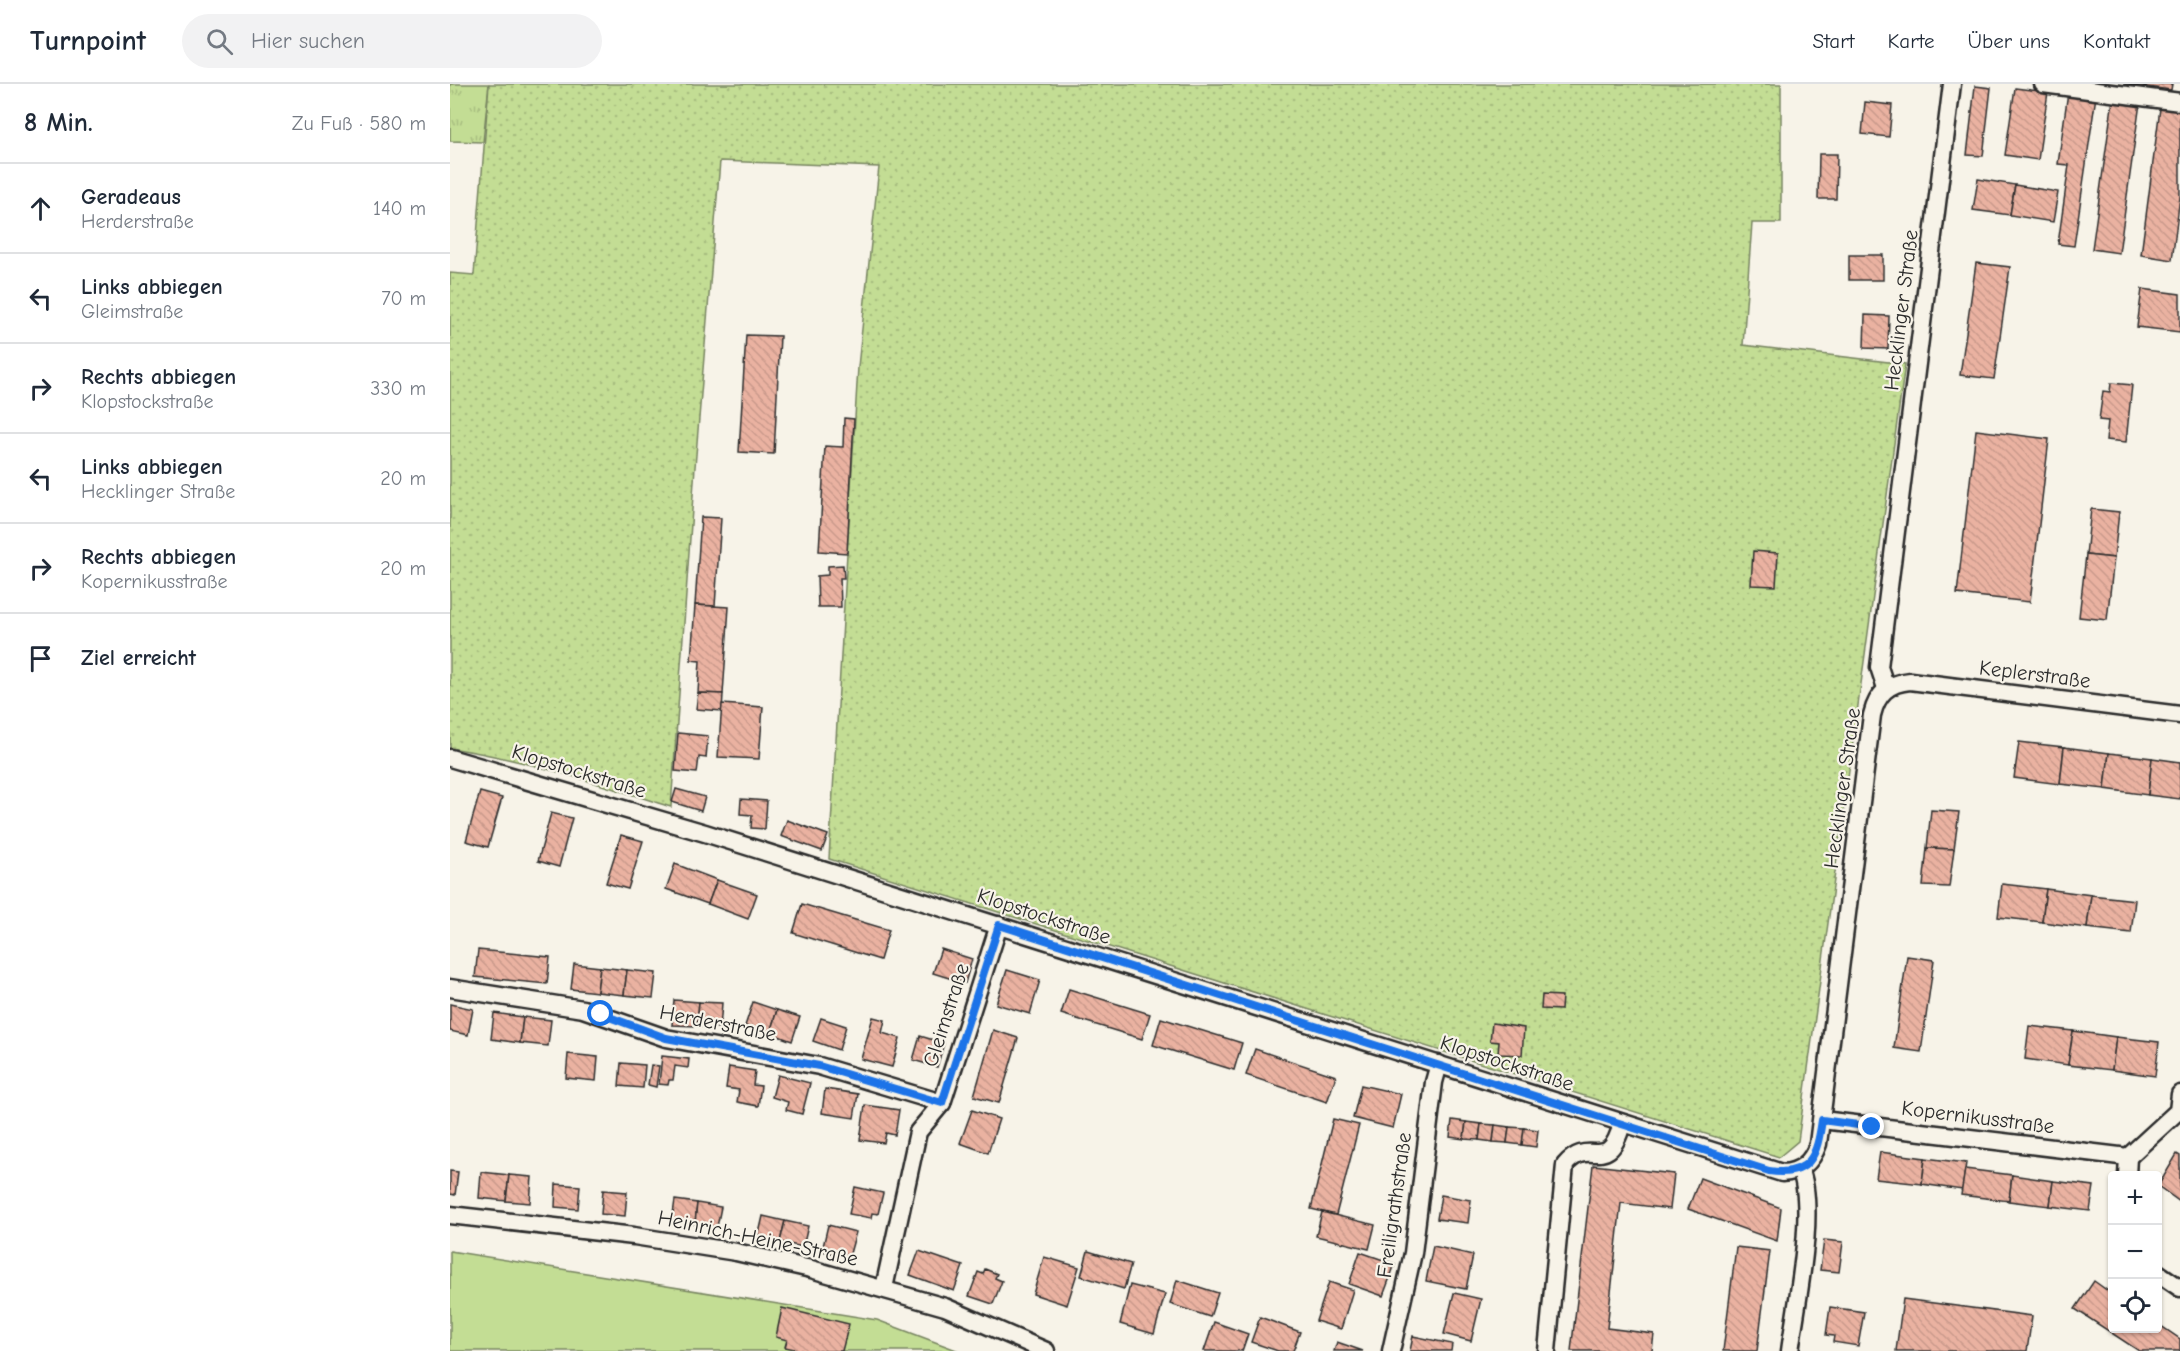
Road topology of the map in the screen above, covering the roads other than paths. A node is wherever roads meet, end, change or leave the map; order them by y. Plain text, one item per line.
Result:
1 (1952, 84) edge
2 (2043, 84) edge
3 (2180, 102) edge
4 (1886, 688) junction
5 (2180, 715) edge
6 (450, 758) edge
7 (999, 925) junction
8 (450, 988) edge
9 (1438, 1064) junction
10 (2180, 1094) edge
11 (942, 1103) junction
12 (1822, 1120) junction
13 (1622, 1124) junction
14 (2128, 1157) junction
15 (1800, 1169) junction
16 (2127, 1171) edge
17 (450, 1215) edge
18 (2162, 1276) edge
19 (884, 1288) junction
20 (2180, 1288) edge
21 (1046, 1351) edge
22 (1391, 1351) edge
23 (1547, 1351) edge
24 (1790, 1351) edge

1 - 4 street, Hecklinger Straße
2 - 3 street
4 - 5 street, Keplerstraße
4 - 12 street, Hecklinger Straße
6 - 7 street, Klopstockstraße
7 - 9 street, Klopstockstraße
7 - 11 street, Gleimstraße
8 - 11 street, Herderstraße
9 - 13 street, Klopstockstraße
9 - 22 street, Freiligrathstraße
10 - 14 street
11 - 19 street, Gleimstraße
12 - 14 street, Kopernikusstraße
12 - 15 street, Hecklinger Straße
13 - 15 street, Klopstockstraße
13 - 23 street
14 - 16 street
15 - 24 street
17 - 19 street, Heinrich-Heine-Straße
18 - 20 street
19 - 21 street, Heinrich-Heine-Straße

